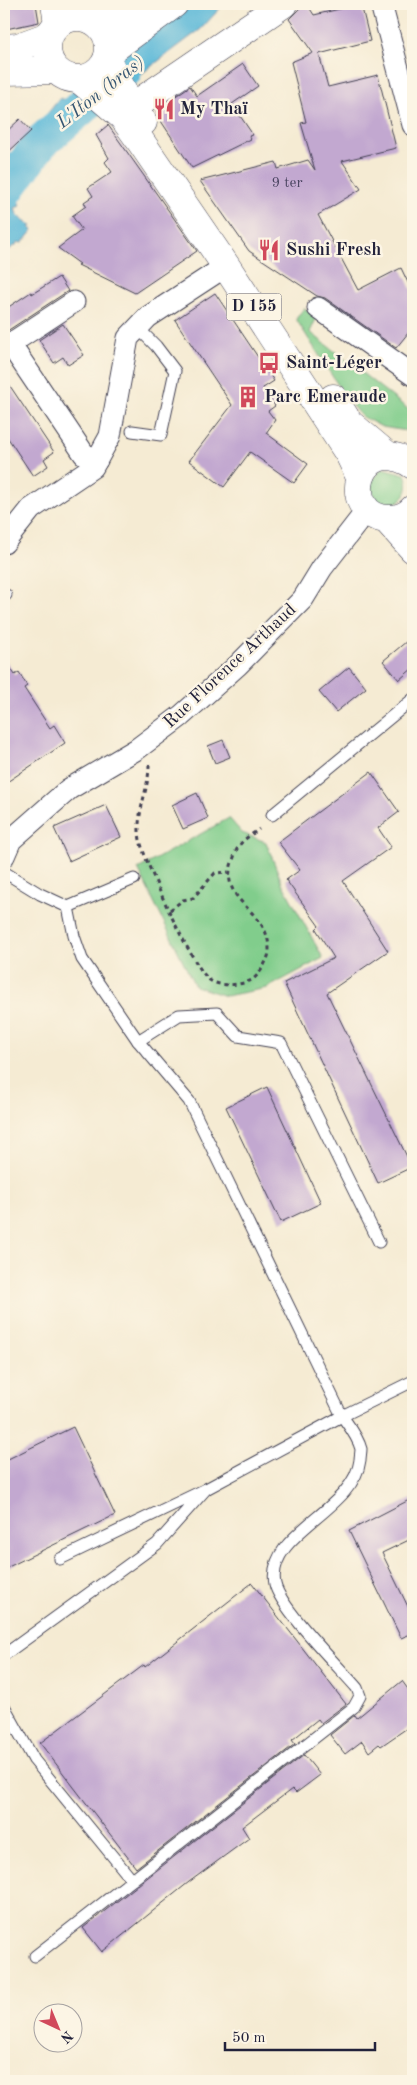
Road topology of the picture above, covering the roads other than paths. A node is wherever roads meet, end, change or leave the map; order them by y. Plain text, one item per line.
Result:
1 (139, 4) edge
2 (174, 4) edge
3 (284, 4) edge
4 (381, 4) edge
5 (54, 21) edge
6 (94, 21) junction
7 (4, 48) edge
8 (55, 70) junction
9 (100, 70) junction
10 (4, 71) edge
11 (127, 107) junction
12 (413, 125) edge
13 (226, 266) junction
14 (74, 302) dead end
15 (318, 308) dead end
16 (138, 328) junction
17 (413, 375) edge
18 (132, 431) dead end
19 (387, 455) junction
20 (97, 460) junction
21 (413, 464) edge
22 (360, 477) junction
23 (413, 509) edge
24 (377, 515) junction
25 (4, 543) edge
26 (413, 549) edge
27 (413, 699) edge
28 (272, 814) dead end
29 (4, 856) edge
30 (4, 872) edge
31 (134, 879) dead end
32 (68, 906) junction
33 (138, 1040) junction
34 (379, 1242) dead end
35 (413, 1381) edge
36 (342, 1416) junction
37 (206, 1489) junction
38 (60, 1560) dead end
39 (4, 1656) edge
40 (4, 1706) edge
41 (132, 1880) junction
42 (35, 1956) dead end

1 - 6 main road
2 - 9 main road
3 - 11 main road
4 - 12 street
5 - 6 main road
5 - 7 main road
5 - 8 main road
6 - 9 main road
8 - 9 main road
8 - 10 main road
9 - 11 main road, D 155
11 - 13 main road, D 155
11 - 19 main road, D 155
13 - 16 street
13 - 22 main road, D 155
14 - 20 street
15 - 17 street
16 - 18 lane
16 - 20 street
19 - 21 main road
19 - 22 main road
20 - 25 street
22 - 24 main road
23 - 24 main road
24 - 26 main road
24 - 29 street, Rue Florence Arthaud
27 - 28 lane
30 - 32 lane
31 - 32 lane
32 - 33 lane
33 - 34 lane
33 - 36 lane
35 - 36 lane
36 - 37 lane
36 - 41 lane
37 - 38 lane
37 - 39 lane
40 - 41 lane
41 - 42 lane

